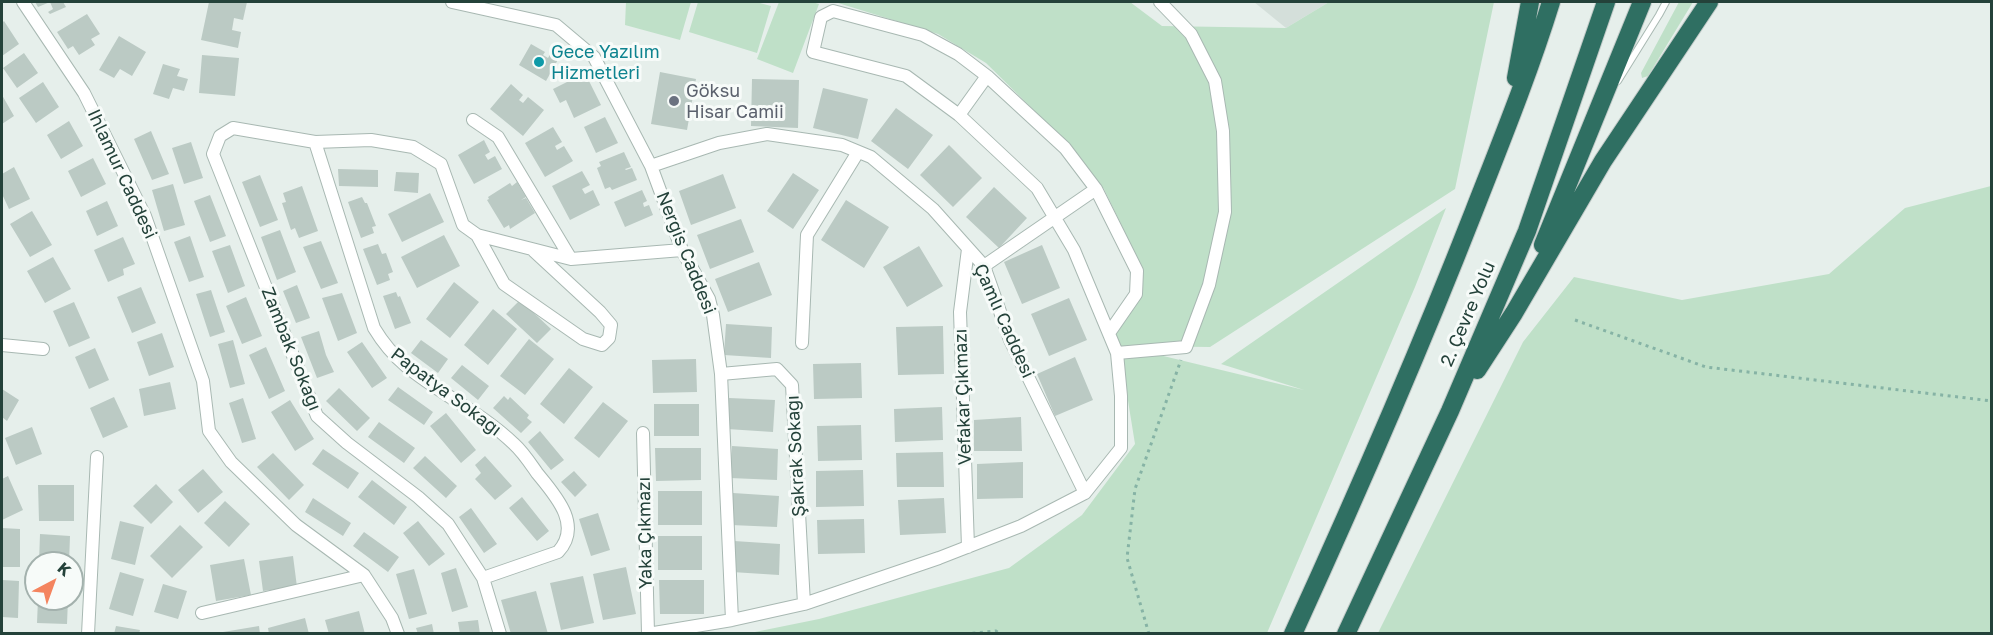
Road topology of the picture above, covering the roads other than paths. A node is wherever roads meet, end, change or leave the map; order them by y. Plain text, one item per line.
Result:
1 (23, 2) edge
2 (452, 2) edge
3 (1160, 2) edge
4 (1530, 2) edge
5 (1551, 2) edge
6 (1606, 2) edge
7 (1642, 2) edge
8 (1666, 2) edge
9 (1709, 2) edge
10 (987, 76) junction
11 (959, 115) junction
12 (473, 120) dead end
13 (1594, 120) junction
14 (1507, 127) junction
15 (315, 142) junction
16 (858, 152) junction
17 (651, 166) junction
18 (1096, 189) junction
19 (1055, 218) junction
20 (477, 235) junction
21 (968, 249) junction
22 (682, 250) junction
23 (534, 251) junction
24 (571, 260) junction
25 (984, 266) junction
26 (1514, 313) junction
27 (1108, 333) junction
28 (802, 343) dead end
29 (2, 345) edge
30 (43, 349) dead end
31 (1117, 353) junction
32 (721, 374) junction
33 (1450, 411) junction
34 (643, 434) dead end
35 (97, 457) dead end
36 (1085, 493) junction
37 (968, 547) junction
38 (364, 575) junction
39 (483, 578) junction
40 (804, 604) junction
41 (202, 613) dead end
42 (732, 620) junction
43 (88, 633) edge
44 (398, 633) edge
45 (500, 633) edge
46 (648, 633) edge
47 (1293, 633) edge
48 (1346, 633) edge

1 - 38 street, Ihlamur Caddesi
2 - 17 street, Nergis Caddesi
3 - 31 street
4 - 14 highway
5 - 14 highway, 2. Çevre Yolu
6 - 33 highway, 2. Çevre Yolu
7 - 13 highway
8 - 13 lane
9 - 26 highway
10 - 11 street
10 - 11 street
10 - 18 street
11 - 19 street
12 - 24 street
13 - 26 highway
14 - 47 highway, 2. Çevre Yolu
15 - 20 street, Zambak Sokağı
15 - 39 street, Papatya Sokağı
15 - 39 street, Zambak Sokağı
16 - 17 street, Çamlı Caddesi
16 - 21 street, Çamlı Caddesi
16 - 28 street
17 - 22 street, Nergis Caddesi
18 - 19 street
18 - 27 street
19 - 25 street
19 - 27 street
20 - 23 street
20 - 23 street, Zambak Sokağı
21 - 25 street, Çamlı Caddesi
21 - 37 street, Vefakar Çıkmazı
22 - 24 street
22 - 32 street, Nergis Caddesi
23 - 24 street
25 - 36 street, Çamlı Caddesi
26 - 33 highway
27 - 31 street
29 - 30 street
31 - 36 street
32 - 40 street, Şakrak Sokağı
32 - 42 street, Nergis Caddesi
33 - 48 highway, 2. Çevre Yolu
34 - 46 street, Yaka Çıkmazı
35 - 43 street
36 - 37 street
37 - 40 street
38 - 41 street
38 - 44 street
39 - 45 street, Zambak Sokağı
40 - 42 street
42 - 46 street

